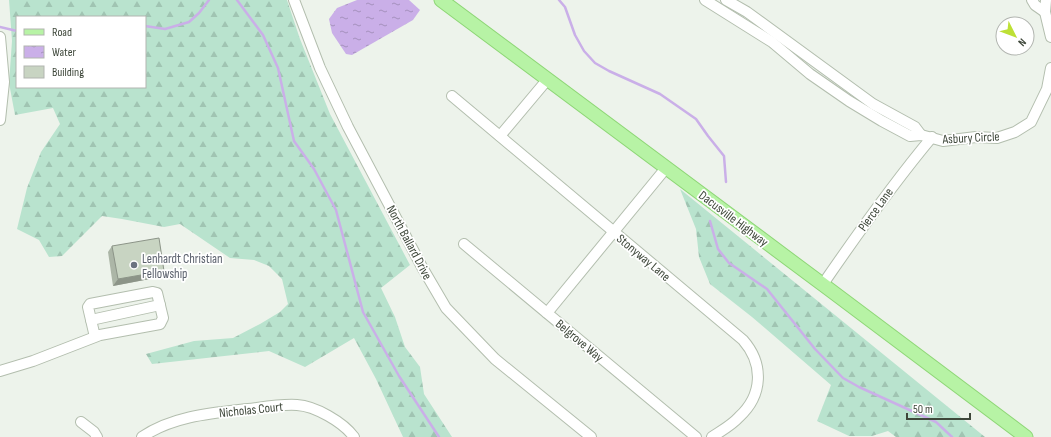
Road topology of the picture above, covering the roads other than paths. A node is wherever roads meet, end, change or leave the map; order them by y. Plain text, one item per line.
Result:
1 (294, 0) edge
2 (441, 0) edge
3 (705, 0) edge
4 (726, 0) edge
5 (1032, 0) edge
6 (1046, 0) edge
7 (737, 6) junction
8 (1045, 12) junction
9 (731, 16) junction
10 (0, 37) edge
11 (1051, 38) edge
12 (0, 41) edge
13 (818, 64) junction
14 (1051, 68) edge
15 (810, 74) junction
16 (548, 80) junction
17 (856, 92) junction
18 (452, 96) dead end
19 (849, 101) junction
20 (870, 108) junction
21 (0, 120) edge
22 (500, 136) junction
23 (932, 137) junction
24 (666, 168) junction
25 (614, 231) junction
26 (464, 244) dead end
27 (823, 284) junction
28 (160, 305) junction
29 (547, 313) junction
30 (91, 320) junction
31 (95, 337) junction
32 (0, 371) edge
33 (81, 422) dead end
34 (97, 437) edge
35 (142, 437) edge
36 (354, 437) edge
37 (590, 437) edge
38 (696, 437) edge
39 (712, 437) edge
40 (1026, 437) edge

1 - 37 street, North Ballard Drive
2 - 16 main road, Dacusville Highway
3 - 9 street, Asbury Circle
4 - 7 street, Asbury Circle
5 - 8 street
6 - 8 street
7 - 9 street
7 - 13 street, Asbury Circle
8 - 11 street
9 - 15 street, Asbury Circle
10 - 12 street
12 - 21 street
13 - 15 street
13 - 17 street, Asbury Circle
14 - 23 street, Asbury Circle
15 - 19 street, Asbury Circle
16 - 22 street
16 - 24 main road, Dacusville Highway
17 - 19 street
17 - 20 street, Asbury Circle
18 - 22 street, Stonyway Lane
19 - 20 street, Asbury Circle
20 - 23 street, Asbury Circle
22 - 25 street, Stonyway Lane
23 - 27 street, Pierce Lane
24 - 25 street
24 - 27 main road, Dacusville Highway
25 - 29 street
25 - 39 street, Stonyway Lane
26 - 29 street, Belgrove Way
27 - 40 main road, Dacusville Highway
28 - 30 street
28 - 30 street
28 - 31 street
29 - 38 street, Belgrove Way
30 - 31 street
31 - 32 street
33 - 34 street
35 - 36 street, Nicholas Court

